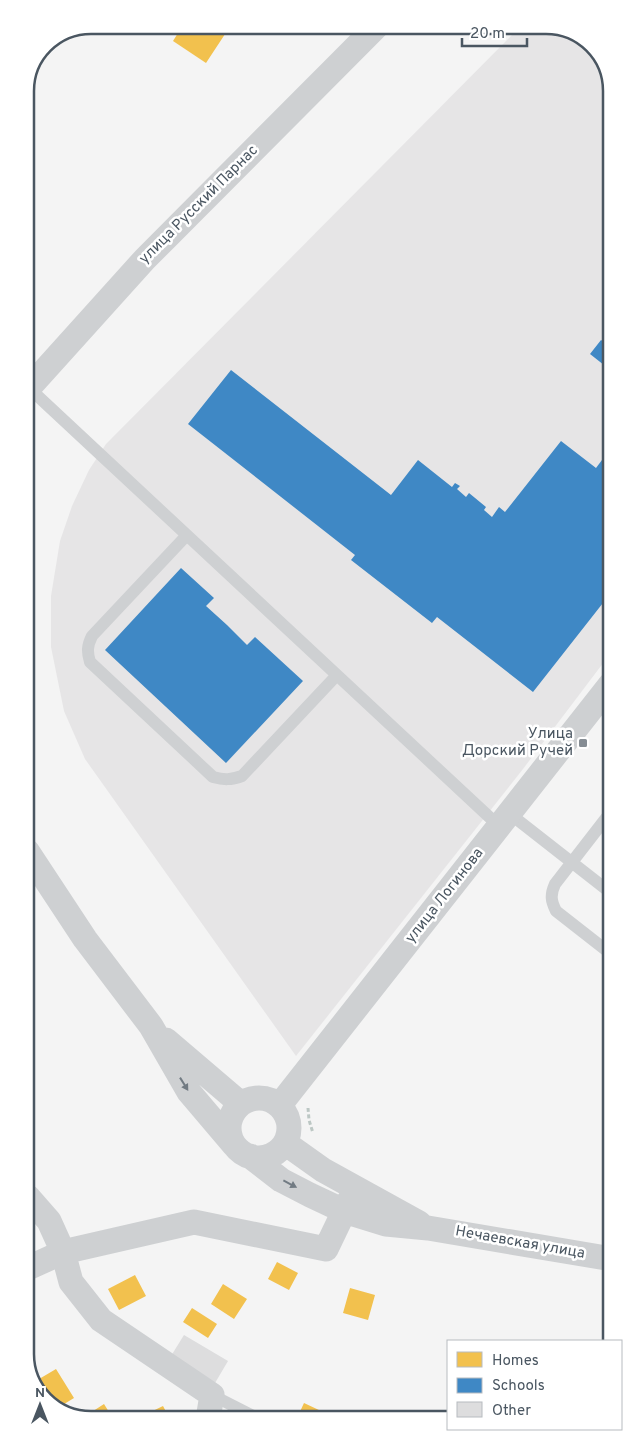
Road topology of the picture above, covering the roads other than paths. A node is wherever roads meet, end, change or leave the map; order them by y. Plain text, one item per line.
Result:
1 (369, 34) edge
2 (34, 381) edge
3 (34, 395) edge
4 (187, 535) junction
5 (337, 675) junction
6 (603, 694) edge
7 (505, 820) junction
8 (603, 822) edge
9 (34, 862) edge
10 (572, 862) junction
11 (603, 886) edge
12 (603, 948) edge
13 (151, 1026) junction
14 (241, 1104) junction
15 (279, 1106) junction
16 (285, 1143) junction
17 (242, 1150) junction
18 (34, 1204) edge
19 (347, 1206) junction
20 (428, 1228) junction
21 (63, 1252) junction
22 (603, 1257) edge
23 (34, 1265) edge
24 (210, 1407) edge
25 (227, 1411) edge

1 - 2 street, улица Русский Парнас
3 - 4 lane
4 - 5 lane
4 - 5 lane
5 - 7 lane
6 - 7 street, улица Логинова
7 - 10 lane
7 - 15 street, улица Логинова
8 - 10 lane
9 - 13 street
10 - 11 lane
10 - 12 lane
13 - 14 street
13 -> 17 street
14 - 15 street
14 - 17 street
15 - 16 street
16 - 17 street
16 - 20 street, Нечаевская улица
17 -> 19 street, Нечаевская улица
18 - 21 street
19 - 20 street, Нечаевская улица
19 - 21 street
20 - 22 street, Нечаевская улица
21 - 23 street
21 - 24 street
24 - 25 lane

